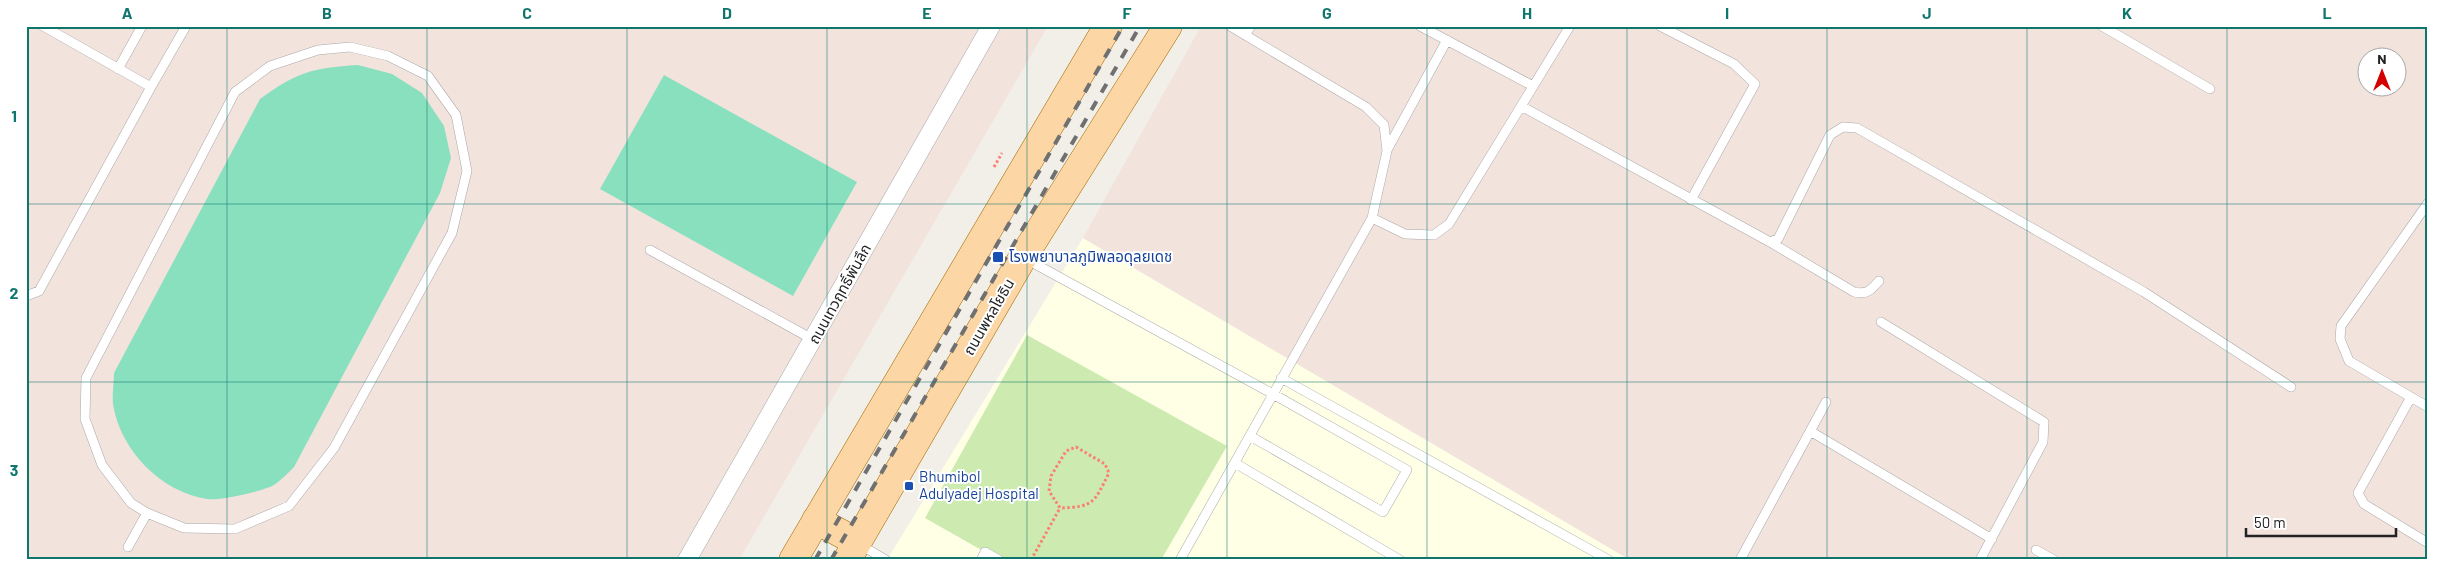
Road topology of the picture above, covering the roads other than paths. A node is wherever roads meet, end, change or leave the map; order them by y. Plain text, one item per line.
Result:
1 (43, 26) edge
2 (142, 26) edge
3 (186, 26) edge
4 (990, 26) edge
5 (1108, 26) edge
6 (1168, 26) edge
7 (1230, 26) edge
8 (1251, 26) edge
9 (1420, 26) edge
10 (1570, 26) edge
11 (1660, 26) edge
12 (2102, 26) edge
13 (1245, 35) junction
14 (1447, 40) junction
15 (118, 69) junction
16 (1533, 86) junction
17 (151, 87) junction
18 (2210, 89) dead end
19 (1521, 106) junction
20 (1387, 151) junction
21 (1691, 200) junction
22 (2428, 203) edge
23 (1372, 218) junction
24 (1770, 242) junction
25 (650, 250) dead end
26 (1023, 257) junction
27 (1879, 281) dead end
28 (26, 296) edge
29 (1881, 322) dead end
30 (814, 340) junction
31 (1281, 378) junction
32 (2291, 387) dead end
33 (1273, 394) junction
34 (2411, 397) junction
35 (1826, 402) dead end
36 (2428, 407) edge
37 (1810, 431) junction
38 (1250, 436) junction
39 (1235, 463) junction
40 (147, 514) junction
41 (816, 520) junction
42 (1992, 539) junction
43 (2428, 543) edge
44 (128, 547) dead end
45 (2036, 550) dead end
46 (852, 551) edge
47 (687, 560) edge
48 (793, 560) edge
49 (886, 560) edge
50 (980, 560) edge
51 (999, 560) edge
52 (1180, 560) edge
53 (1400, 560) edge
54 (1609, 560) edge
55 (1740, 560) edge
56 (1980, 560) edge
57 (2054, 560) edge

1 - 15 lane
2 - 15 lane
3 - 17 lane
4 - 30 street, ถนนเทวฤทธิ์พันลึก
5 - 41 main road
6 - 26 main road, ถนนพหลโยธิน
7 - 13 lane
8 - 13 lane
9 - 14 lane
10 - 16 lane
11 - 21 lane
12 - 18 lane
13 - 20 lane
14 - 16 lane
14 - 20 lane
15 - 17 lane
16 - 19 lane
17 - 28 lane
19 - 21 lane
19 - 23 lane
20 - 23 lane
21 - 24 lane
22 - 34 lane
23 - 31 lane
24 - 27 lane
24 - 32 lane
25 - 30 lane
26 - 33 lane
26 - 46 main road, ถนนพหลโยธิน
29 - 42 lane
30 - 47 street, ถนนเทวฤทธิ์พันลึก
31 - 33 lane
31 - 54 lane
33 - 38 lane
33 - 38 lane
34 - 36 lane
34 - 43 lane
35 - 37 lane
37 - 42 lane
37 - 55 lane
38 - 39 lane
39 - 52 lane
39 - 53 lane
40 - 40 lane
40 - 44 lane
41 - 46 main road
41 - 48 main road
42 - 56 lane
45 - 57 lane
46 - 49 lane
50 - 51 lane

